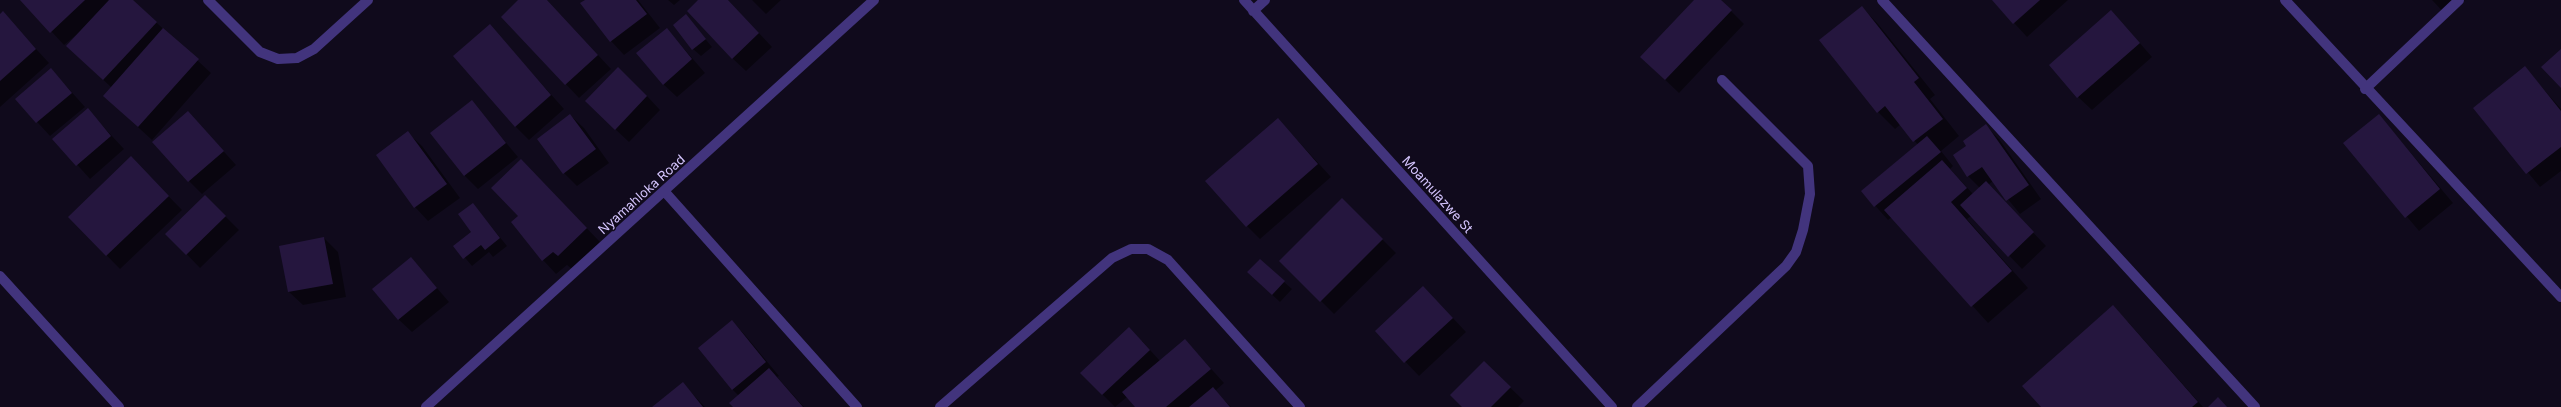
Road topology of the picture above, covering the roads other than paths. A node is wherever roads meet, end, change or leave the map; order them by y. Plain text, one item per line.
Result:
1 (208, 0) edge
2 (368, 0) edge
3 (874, 0) edge
4 (1244, 0) edge
5 (1265, 0) edge
6 (1882, 0) edge
7 (2285, 0) edge
8 (2459, 0) edge
9 (1253, 11) junction
10 (1722, 80) dead end
11 (2365, 89) junction
12 (665, 192) junction
13 (0, 276) edge
14 (2561, 297) edge
15 (119, 407) edge
16 (426, 407) edge
17 (857, 407) edge
18 (940, 407) edge
19 (1300, 407) edge
20 (1612, 407) edge
21 (1637, 407) edge
22 (2255, 407) edge

1 - 2 street
3 - 12 street, Nyamahloka Road
4 - 9 street, Moamulazwe St
5 - 9 street
6 - 22 street
7 - 11 street
8 - 11 street
9 - 20 street, Moamulazwe St
10 - 21 street
11 - 14 street
12 - 16 street, Nyamahloka Road
12 - 17 street
13 - 15 street
18 - 19 street

